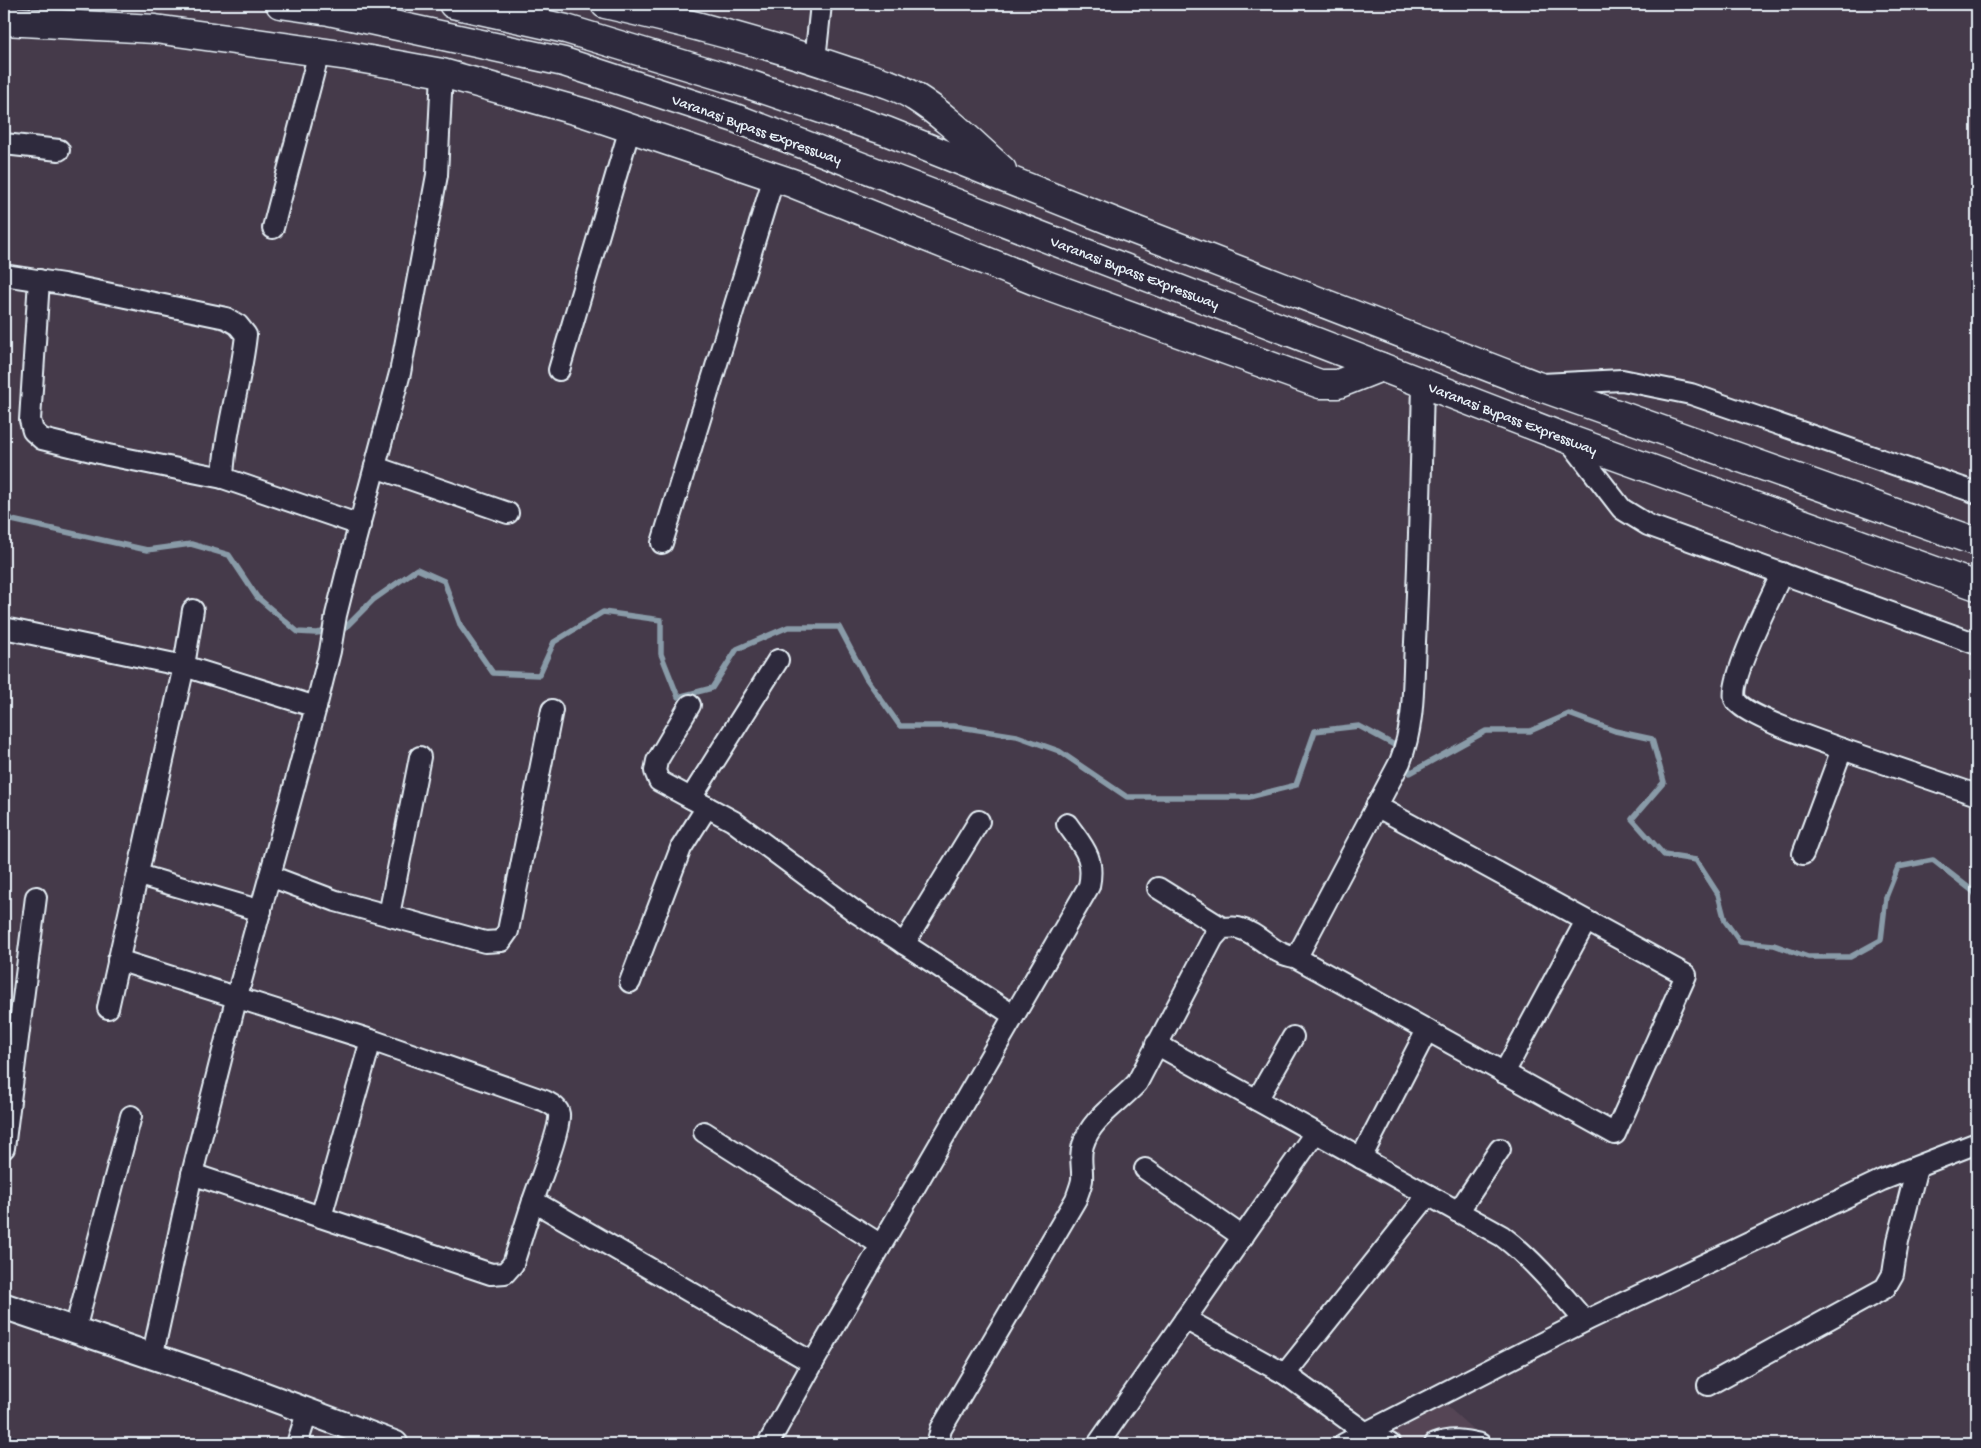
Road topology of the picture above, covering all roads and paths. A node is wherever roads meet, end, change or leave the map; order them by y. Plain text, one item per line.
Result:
1 (280, 4) edge
2 (453, 4) edge
3 (605, 4) edge
4 (821, 4) edge
5 (4, 21) edge
6 (319, 52) junction
7 (815, 60) junction
8 (442, 73) junction
9 (630, 128) junction
10 (4, 144) edge
11 (59, 150) dead end
12 (774, 177) junction
13 (1017, 183) junction
14 (272, 228) dead end
15 (4, 274) edge
16 (39, 280) junction
17 (1381, 367) junction
18 (559, 370) dead end
19 (1423, 384) junction
20 (1535, 385) junction
21 (1568, 439) junction
22 (376, 467) junction
23 (223, 478) junction
24 (1977, 493) edge
25 (508, 513) dead end
26 (360, 525) junction
27 (1977, 542) edge
28 (662, 543) dead end
29 (1782, 573) junction
30 (1977, 586) edge
31 (193, 610) dead end
32 (4, 628) edge
33 (1977, 644) edge
34 (778, 660) dead end
35 (184, 666) junction
36 (690, 705) dead end
37 (316, 707) junction
38 (552, 710) dead end
39 (1842, 749) junction
40 (420, 757) dead end
41 (1977, 794) edge
42 (699, 803) junction
43 (1376, 806) junction
44 (979, 821) dead end
45 (1067, 824) dead end
46 (1803, 854) dead end
47 (139, 875) junction
48 (270, 876) junction
49 (1158, 888) dead end
50 (36, 897) dead end
51 (261, 911) junction
52 (388, 915) junction
53 (1586, 921) junction
54 (1222, 928) junction
55 (904, 944) junction
56 (1295, 957) junction
57 (118, 960) junction
58 (630, 982) dead end
59 (237, 996) junction
60 (108, 1008) dead end
61 (1013, 1015) junction
62 (1427, 1030) junction
63 (1293, 1037) dead end
64 (371, 1040) junction
65 (1156, 1044) junction
66 (1504, 1073) junction
67 (1257, 1100) junction
68 (131, 1116) dead end
69 (704, 1132) dead end
70 (1315, 1133) junction
71 (1977, 1143) edge
72 (4, 1148) edge
73 (1500, 1149) dead end
74 (1361, 1158) junction
75 (1917, 1167) junction
76 (1145, 1168) dead end
77 (192, 1174) junction
78 (1428, 1195) junction
79 (533, 1201) junction
80 (1458, 1212) junction
81 (321, 1217) junction
82 (1243, 1237) junction
83 (881, 1245) junction
84 (4, 1306) edge
85 (1185, 1319) junction
86 (1586, 1321) junction
87 (75, 1330) junction
88 (152, 1358) junction
89 (813, 1363) junction
90 (1285, 1374) junction
91 (1708, 1384) dead end
92 (308, 1410) junction
93 (1366, 1433) junction
94 (938, 1443) edge
95 (297, 1444) edge
96 (394, 1444) edge
97 (768, 1444) edge
98 (1098, 1444) edge
99 (1344, 1444) edge
100 (1390, 1444) edge
101 (1434, 1444) edge
102 (1480, 1444) edge

1 - 17 highway, Varanasi Bypass Expressway
2 - 13 highway
3 - 7 highway
4 - 7 street
5 - 6 highway
6 - 8 highway
6 - 14 street
7 - 13 highway
8 - 9 highway
8 - 22 street
9 - 12 highway
9 - 18 street
10 - 11 street
12 - 17 highway
12 - 28 street
13 - 20 highway
15 - 16 street
16 - 23 street
16 - 23 street
17 - 19 highway, Varanasi Bypass Expressway
19 - 21 highway, Varanasi Bypass Expressway
19 - 43 street
20 - 24 street
20 - 27 highway
21 - 29 street
21 - 30 highway, Varanasi Bypass Expressway
22 - 25 street
22 - 26 street
23 - 26 street
26 - 37 street
29 - 33 street
29 - 39 street
31 - 35 street
32 - 35 street
34 - 42 street
35 - 37 street
35 - 47 street
36 - 42 street
37 - 48 street
38 - 52 street
39 - 41 street
39 - 46 street
40 - 52 street
42 - 55 street
42 - 58 street
43 - 53 street
43 - 56 street
44 - 55 street
45 - 61 street
47 - 51 street
47 - 57 street
48 - 51 street
48 - 52 street
49 - 54 street
50 - 72 street
51 - 59 street
53 - 66 street
53 - 66 street
54 - 56 street
54 - 65 street
55 - 61 street
56 - 62 street
57 - 59 street
57 - 60 street
59 - 64 street
59 - 77 street
61 - 83 street
62 - 66 street
62 - 74 street
63 - 67 street
64 - 79 street
64 - 81 street
65 - 67 street
65 - 94 street
67 - 70 street
68 - 87 street
69 - 83 street
70 - 74 street
70 - 82 street
71 - 75 street
73 - 80 street
74 - 78 street
75 - 86 street
75 - 91 street
76 - 82 street
77 - 81 street
77 - 88 street
78 - 80 street
78 - 90 street
79 - 81 street
79 - 89 street
80 - 86 street
82 - 85 street
83 - 89 street
84 - 87 main road
85 - 90 street
85 - 98 street
86 - 93 street
87 - 88 main road
88 - 92 main road
89 - 97 street
90 - 93 street
92 - 95 street
92 - 96 main road
93 - 99 street
93 - 100 street
101 - 102 street

